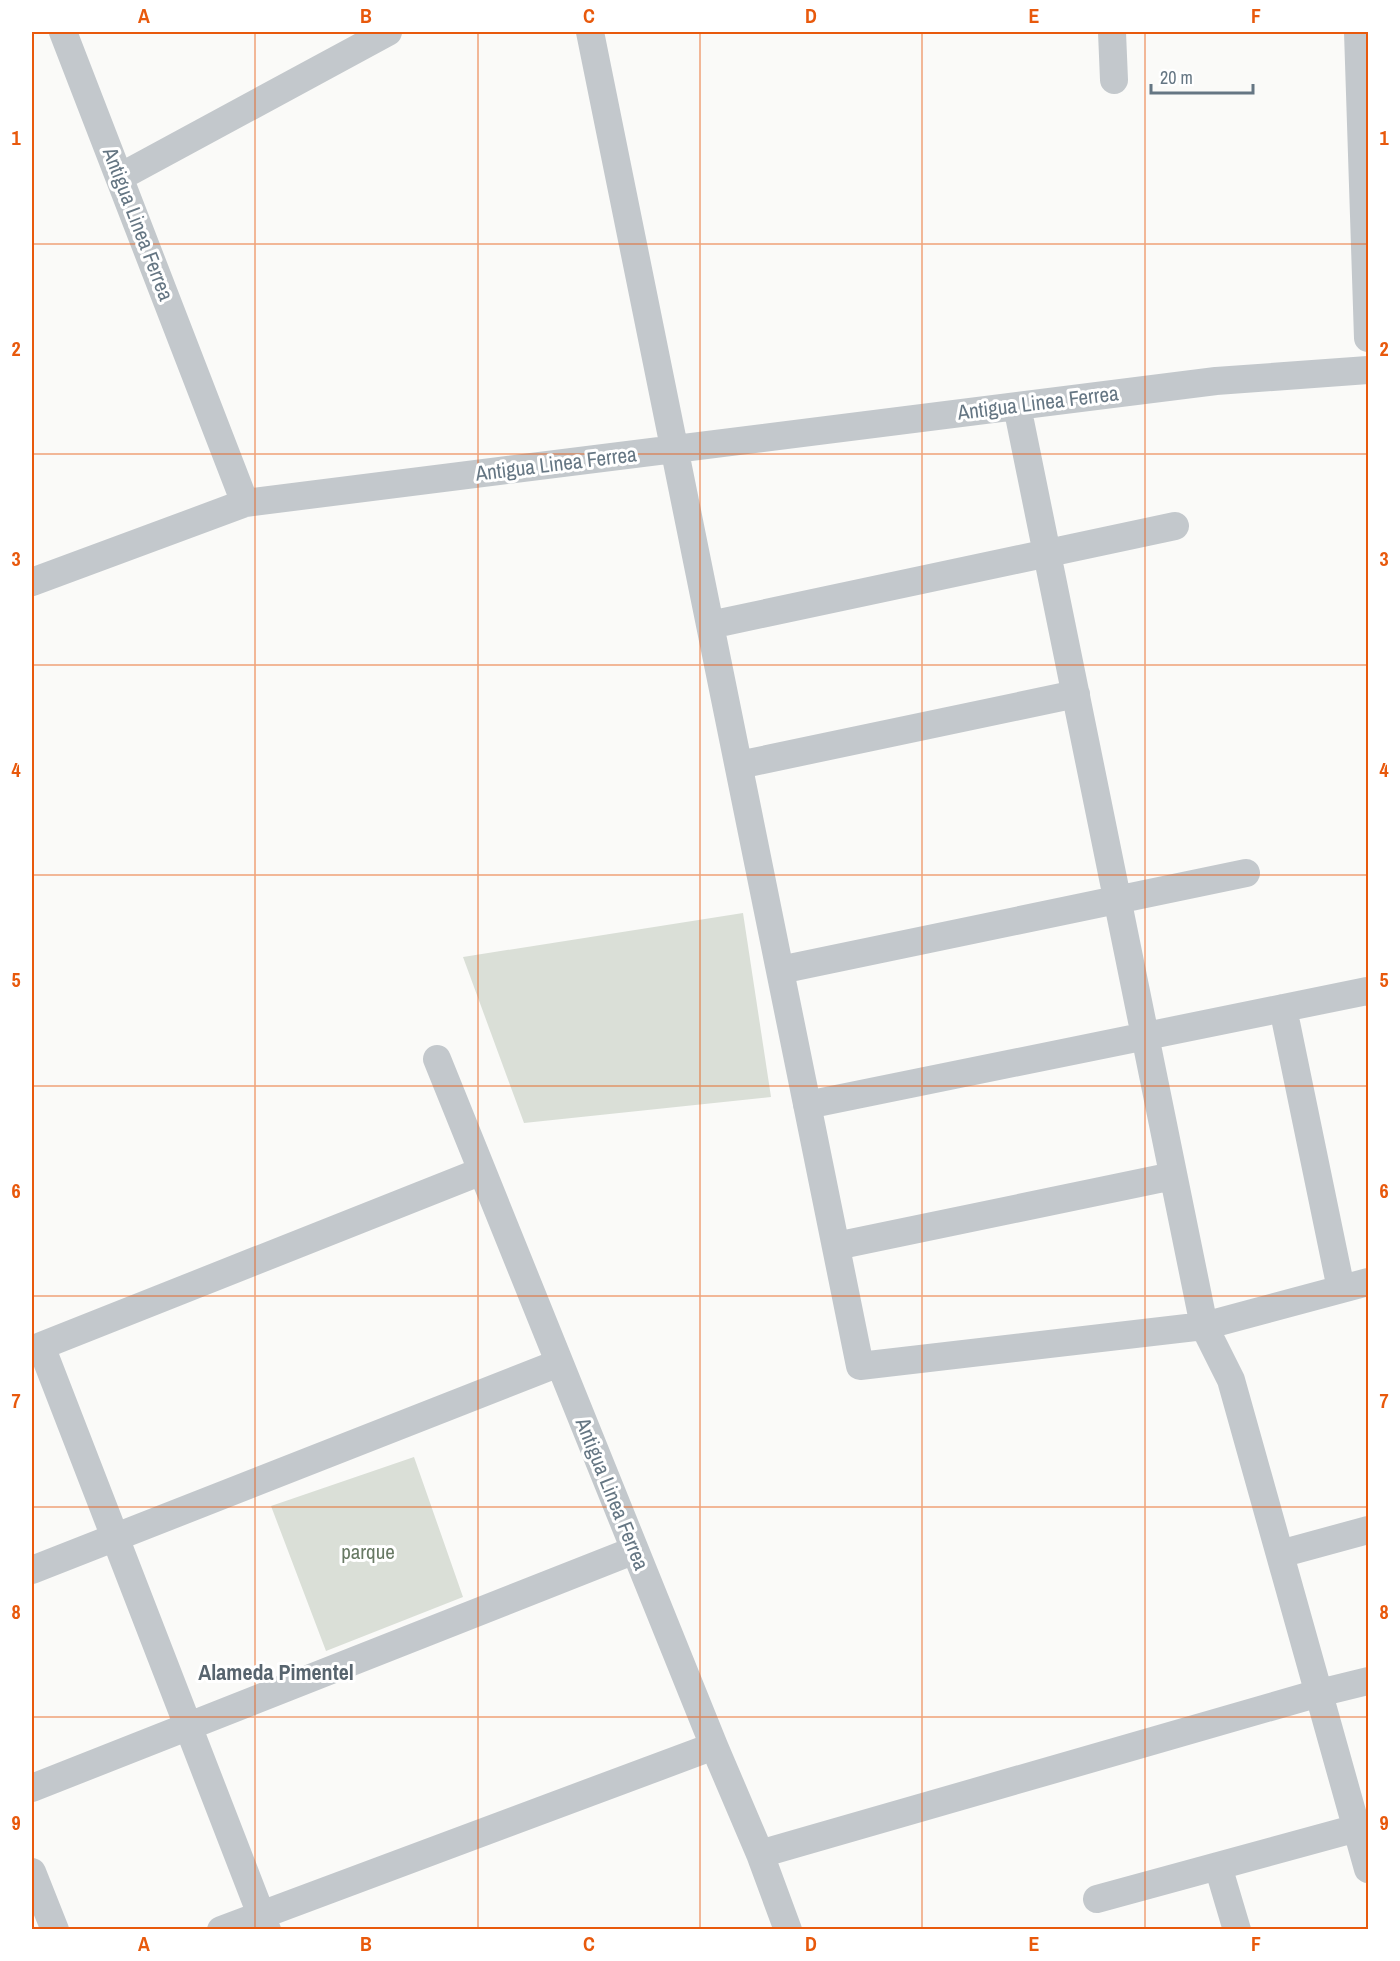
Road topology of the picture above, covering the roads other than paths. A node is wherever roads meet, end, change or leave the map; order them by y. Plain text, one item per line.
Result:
1 (63, 32) edge
2 (388, 32) edge
3 (590, 32) edge
4 (1112, 32) edge
5 (1358, 32) edge
6 (1114, 80) dead end
7 (120, 177) junction
8 (1368, 338) edge
9 (1368, 370) edge
10 (1017, 405) junction
11 (674, 449) junction
12 (245, 503) junction
13 (1175, 526) dead end
14 (1047, 553) junction
15 (32, 582) edge
16 (710, 625) junction
17 (1076, 694) junction
18 (739, 765) junction
19 (1246, 873) dead end
20 (1117, 900) junction
21 (780, 970) junction
22 (1368, 993) edge
23 (1283, 1008) junction
24 (1145, 1036) junction
25 (437, 1059) dead end
26 (807, 1105) junction
27 (482, 1171) junction
28 (1173, 1176) junction
29 (836, 1246) junction
30 (1368, 1282) edge
31 (1341, 1289) junction
32 (1204, 1326) junction
33 (559, 1362) junction
34 (1368, 1530) edge
35 (115, 1537) junction
36 (635, 1550) junction
37 (1280, 1554) junction
38 (32, 1570) edge
39 (1368, 1681) edge
40 (1319, 1693) junction
41 (188, 1726) junction
42 (714, 1746) junction
43 (32, 1788) edge
44 (1363, 1827) edge
45 (760, 1854) junction
46 (1218, 1866) junction
47 (1368, 1869) edge
48 (32, 1872) edge
49 (1097, 1899) dead end
50 (264, 1922) edge
51 (55, 1929) edge
52 (221, 1929) edge
53 (788, 1929) edge
54 (1237, 1929) edge

1 - 7 street, Antigua Linea Ferrea
2 - 7 street
3 - 11 street
4 - 6 street
5 - 8 street
7 - 12 street, Antigua Linea Ferrea
9 - 10 street, Antigua Linea Ferrea
10 - 11 street, Antigua Linea Ferrea
10 - 14 street
11 - 12 street, Antigua Linea Ferrea
11 - 16 street
12 - 15 street
13 - 14 street
14 - 16 street
14 - 17 street
16 - 18 street
17 - 18 street
17 - 20 street
18 - 21 street
19 - 20 street
20 - 21 street
20 - 24 street
21 - 26 street
22 - 23 street
23 - 24 street
23 - 31 street
24 - 26 street
24 - 28 street
25 - 27 street, Antigua Linea Ferrea
26 - 29 street
27 - 33 street, Antigua Linea Ferrea
27 - 35 street
28 - 29 street
28 - 32 street
29 - 32 street
30 - 31 street
31 - 32 street
32 - 37 street
33 - 35 street
33 - 36 street, Antigua Linea Ferrea
34 - 37 street
35 - 38 street
35 - 41 street
36 - 41 street
36 - 42 street, Antigua Linea Ferrea
37 - 40 street
39 - 40 street
40 - 44 street
40 - 45 street
41 - 43 street
41 - 50 street
42 - 45 street, Antigua Linea Ferrea
42 - 50 street
44 - 46 street
44 - 47 street
45 - 53 street, Antigua Linea Ferrea
46 - 49 street
46 - 54 street
48 - 51 street
50 - 52 street

